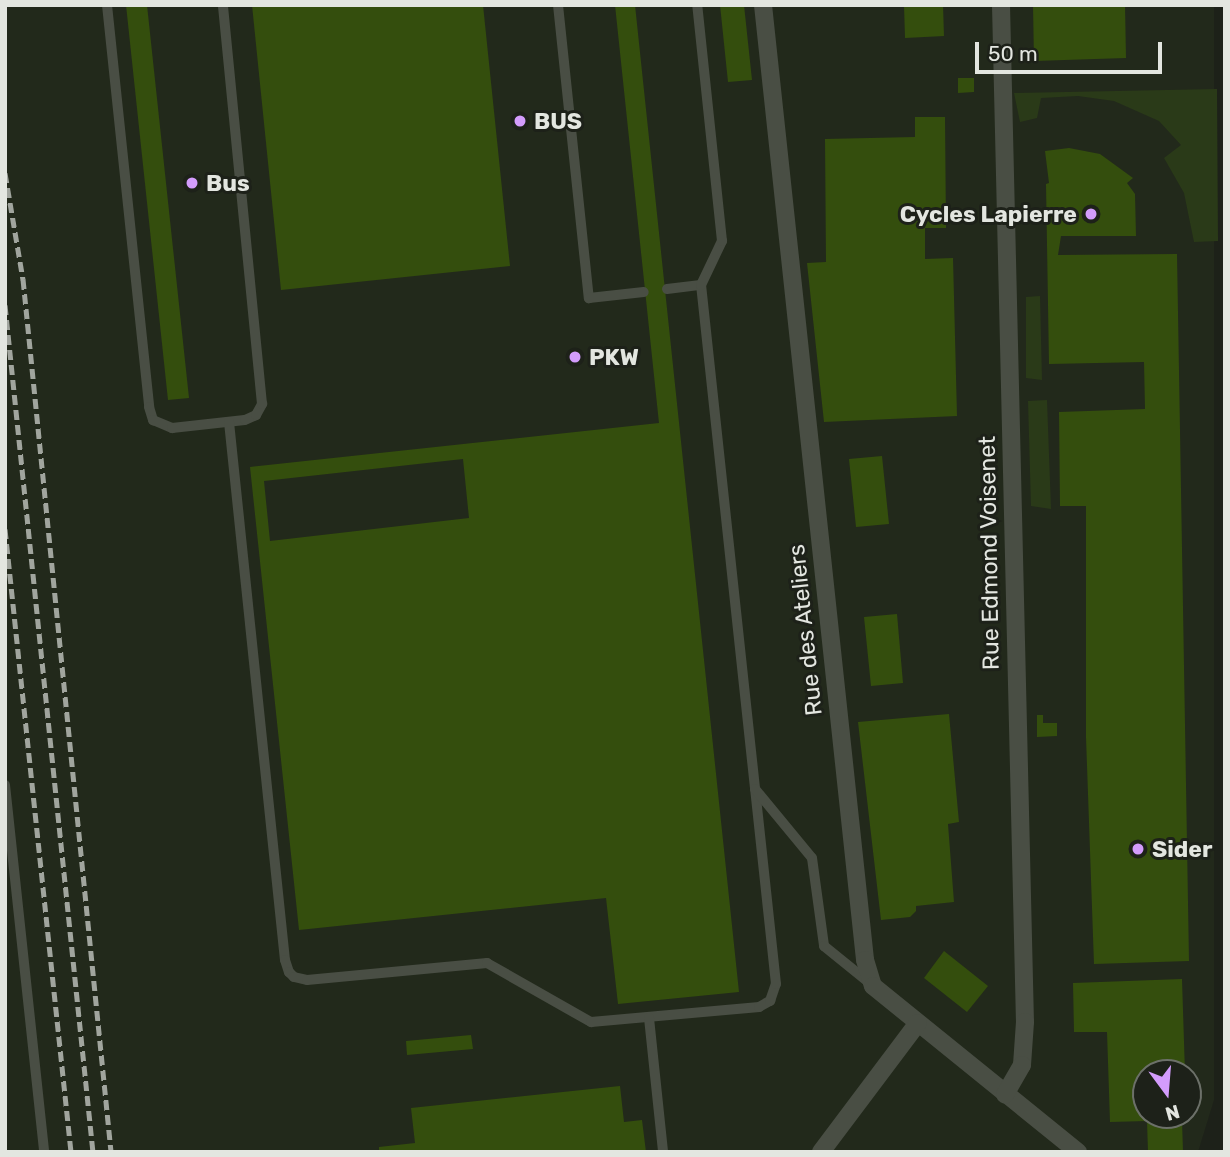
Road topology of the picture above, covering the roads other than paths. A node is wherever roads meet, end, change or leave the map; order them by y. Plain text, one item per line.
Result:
1 (107, 5) edge
2 (223, 5) edge
3 (558, 5) edge
4 (697, 5) edge
5 (763, 5) edge
6 (1001, 5) edge
7 (701, 285) junction
8 (667, 289) dead end
9 (644, 292) dead end
10 (229, 422) junction
11 (5, 785) edge
12 (754, 789) junction
13 (873, 986) junction
14 (649, 1018) junction
15 (918, 1023) junction
16 (1004, 1094) junction
17 (44, 1152) edge
18 (663, 1152) edge
19 (821, 1152) edge
20 (1078, 1152) edge

1 - 10 lane
2 - 10 lane
3 - 9 lane
4 - 7 lane
5 - 13 street, Rue des Ateliers
6 - 16 street, Rue Edmond Voisenet
7 - 8 lane
7 - 12 lane
10 - 14 lane
11 - 17 lane
12 - 13 lane
12 - 14 lane
13 - 15 street
14 - 18 lane
15 - 16 street
15 - 19 street
16 - 20 street

